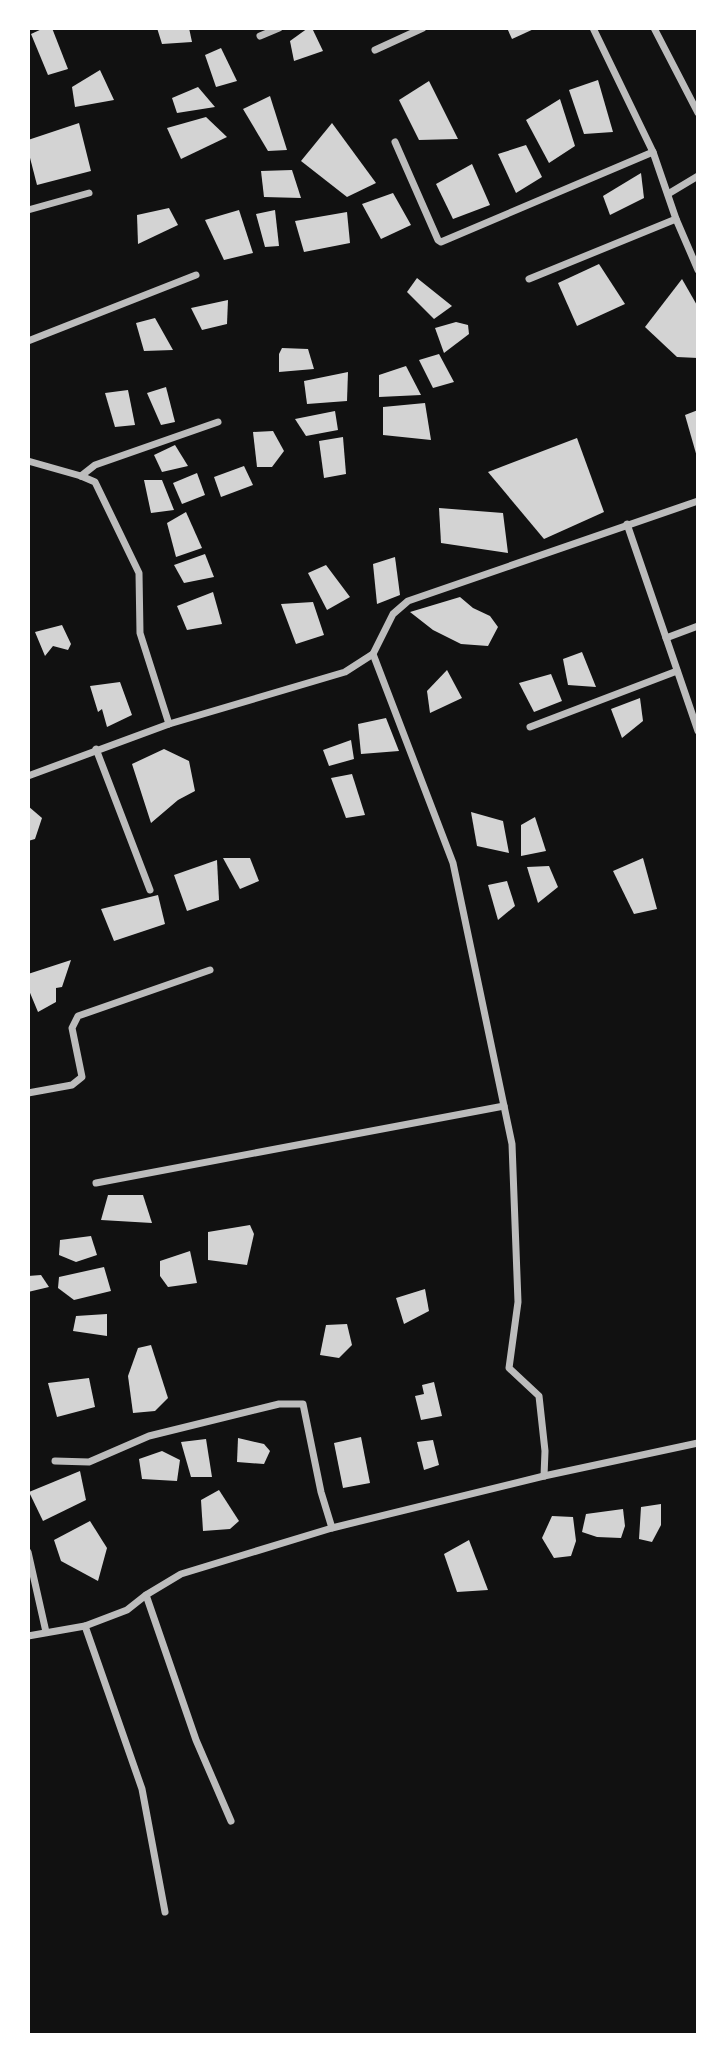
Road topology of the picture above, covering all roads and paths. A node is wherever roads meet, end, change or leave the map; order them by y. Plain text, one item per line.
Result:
1 (279, 28) edge
2 (423, 28) edge
3 (593, 28) edge
4 (654, 28) edge
5 (260, 36) dead end
6 (376, 50) dead end
7 (698, 113) edge
8 (395, 142) dead end
9 (653, 152) junction
10 (698, 176) edge
11 (89, 193) dead end
12 (668, 194) junction
13 (28, 210) edge
14 (676, 219) junction
15 (698, 270) edge
16 (197, 275) dead end
17 (529, 279) dead end
18 (28, 341) edge
19 (218, 422) dead end
20 (28, 461) edge
21 (81, 476) junction
22 (698, 502) edge
23 (627, 524) junction
24 (698, 626) edge
25 (666, 638) junction
26 (373, 653) junction
27 (677, 671) junction
28 (169, 724) junction
29 (530, 727) dead end
30 (698, 731) edge
31 (96, 749) junction
32 (28, 776) edge
33 (150, 890) dead end
34 (210, 970) dead end
35 (28, 1093) edge
36 (503, 1106) junction
37 (96, 1183) dead end
38 (698, 1443) edge
39 (55, 1461) dead end
40 (544, 1476) junction
41 (332, 1528) junction
42 (28, 1552) edge
43 (145, 1595) junction
44 (85, 1626) junction
45 (46, 1632) junction
46 (28, 1636) edge
47 (230, 1821) dead end
48 (165, 1912) dead end

1 - 5 street
2 - 6 street
3 - 9 street
4 - 7 street
8 - 9 street
9 - 12 street
10 - 12 street
11 - 13 street
12 - 14 street
14 - 15 street
14 - 17 street
16 - 18 street
19 - 21 street
20 - 21 street
21 - 28 street
22 - 23 street
23 - 25 street
23 - 26 street
24 - 25 street
25 - 27 street
26 - 28 street
26 - 36 street
27 - 29 street
27 - 30 street
28 - 31 street
31 - 32 street
31 - 33 street
34 - 35 street
36 - 37 street
36 - 40 street
38 - 40 street
39 - 41 street
40 - 41 street
41 - 43 street
42 - 45 street
43 - 44 street
43 - 47 street
44 - 45 street
44 - 48 street
45 - 46 street

